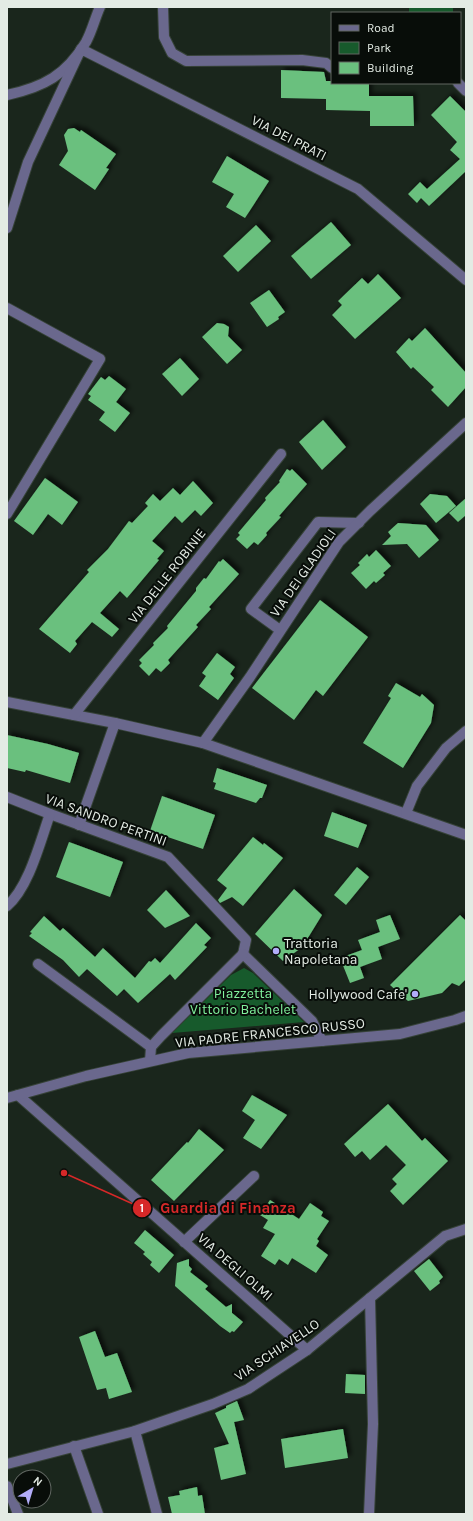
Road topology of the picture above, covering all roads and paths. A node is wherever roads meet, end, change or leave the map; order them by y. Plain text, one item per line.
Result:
1 (100, 7) edge
2 (163, 7) edge
3 (81, 49) junction
4 (331, 67) edge
5 (7, 95) edge
6 (7, 228) edge
7 (466, 280) edge
8 (7, 308) edge
9 (466, 423) edge
10 (281, 454) dead end
11 (9, 508) edge
12 (359, 523) junction
13 (280, 630) junction
14 (7, 702) edge
15 (74, 715) junction
16 (114, 723) junction
17 (466, 731) edge
18 (203, 744) junction
19 (7, 797) edge
20 (406, 813) junction
21 (50, 814) junction
22 (79, 825) junction
23 (466, 834) edge
24 (7, 906) edge
25 (243, 954) junction
26 (38, 964) dead end
27 (466, 1016) edge
28 (322, 1041) junction
29 (152, 1047) junction
30 (150, 1061) junction
31 (18, 1095) junction
32 (7, 1098) edge
33 (254, 1176) dead end
34 (466, 1229) edge
35 (184, 1242) junction
36 (370, 1298) junction
37 (307, 1350) junction
38 (135, 1431) junction
39 (74, 1446) junction
40 (7, 1464) edge
41 (7, 1486) edge
42 (18, 1514) edge
43 (98, 1514) edge
44 (157, 1514) edge
45 (369, 1514) edge

1 - 3 street
2 - 4 street
3 - 5 street
3 - 6 street
3 - 7 street, VIA DEI PRATI
8 - 11 street
9 - 12 street, VIA DEI GLADIOLI
10 - 15 street, VIA DELLE ROBINIE
12 - 13 street, VIA DEI GLADIOLI
12 - 13 street
13 - 18 street, VIA DEI GLADIOLI
14 - 15 street
15 - 16 street
16 - 18 street
16 - 22 street
17 - 20 street
18 - 20 street
19 - 21 street, VIA SANDRO PERTINI
20 - 23 street
21 - 22 street, VIA SANDRO PERTINI
21 - 24 street
22 - 25 street, VIA SANDRO PERTINI
25 - 28 street
25 - 29 street
26 - 29 street
27 - 28 street, VIA PADRE FRANCESCO RUSSO
28 - 30 street, VIA PADRE FRANCESCO RUSSO
29 - 30 street
30 - 31 street, VIA PADRE FRANCESCO RUSSO
31 - 32 street, VIA PADRE FRANCESCO RUSSO
31 - 35 street, VIA DEGLI OLMI
33 - 35 street
34 - 36 street, VIA SCHIAVELLO
35 - 37 street, VIA DEGLI OLMI
36 - 37 street, VIA SCHIAVELLO
36 - 45 street
37 - 38 street, VIA SCHIAVELLO
38 - 39 street, VIA SCHIAVELLO
38 - 44 street
39 - 40 street, VIA SCHIAVELLO
39 - 43 street
41 - 42 street

